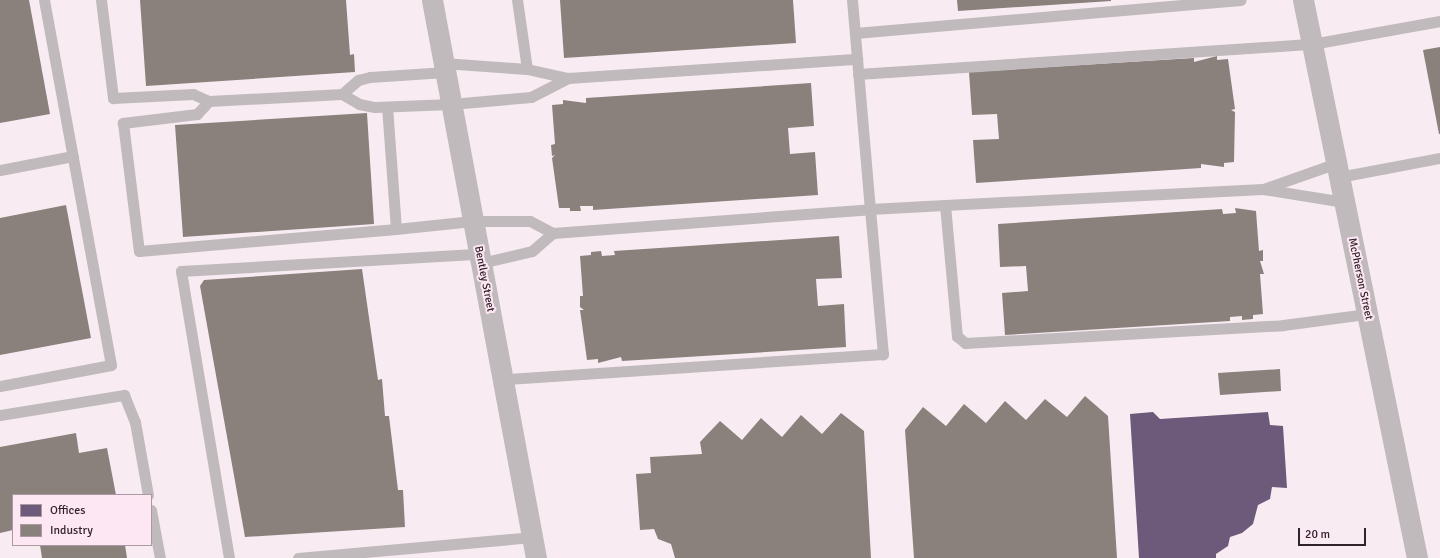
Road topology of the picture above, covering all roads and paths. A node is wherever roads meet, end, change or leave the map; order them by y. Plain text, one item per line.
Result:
1 (44, 0) edge
2 (101, 0) edge
3 (432, 0) edge
4 (517, 0) edge
5 (852, 0) edge
6 (1241, 0) edge
7 (1303, 0) edge
8 (1206, 2) edge
9 (1440, 21) edge
10 (855, 33) junction
11 (1312, 44) junction
12 (857, 59) junction
13 (444, 67) junction
14 (527, 69) junction
15 (858, 74) junction
16 (568, 78) junction
17 (342, 94) junction
18 (209, 101) junction
19 (451, 104) junction
20 (387, 107) junction
21 (73, 156) junction
22 (1440, 158) edge
23 (0, 170) edge
24 (1338, 170) junction
25 (1263, 189) junction
26 (1344, 202) junction
27 (945, 205) junction
28 (870, 209) junction
29 (473, 221) junction
30 (396, 229) junction
31 (553, 233) junction
32 (480, 259) junction
33 (1367, 314) junction
34 (503, 379) junction
35 (0, 386) edge
36 (0, 415) edge
37 (148, 494) edge
38 (152, 515) edge
39 (532, 537) junction
40 (160, 558) edge
41 (229, 558) edge
42 (298, 558) edge
43 (536, 558) edge
44 (1417, 558) edge

1 - 21 lane
2 - 18 lane
3 - 13 street, Bentley Street
4 - 14 lane
5 - 10 lane
6 - 8 lane
7 - 11 street, McPherson Street
8 - 10 lane
9 - 11 lane
10 - 12 lane
11 - 15 lane
11 - 24 street, McPherson Street
12 - 15 lane
12 - 16 lane
13 - 14 lane
13 - 17 lane
13 - 19 street, Bentley Street
14 - 16 lane
15 - 28 lane
16 - 19 lane
17 - 18 lane
17 - 20 lane
18 - 30 lane
19 - 20 lane
19 - 29 street, Bentley Street
20 - 30 lane
21 - 23 lane
21 - 35 lane
22 - 24 lane
24 - 25 lane
24 - 26 street, McPherson Street
25 - 26 lane
25 - 27 lane
26 - 33 street, McPherson Street
27 - 28 lane
27 - 33 lane
28 - 31 lane
28 - 34 lane
29 - 30 lane
29 - 31 lane
29 - 32 street, Bentley Street
31 - 32 lane
32 - 34 street, Bentley Street
32 - 41 lane
33 - 44 street, McPherson Street
34 - 39 street, Bentley Street
36 - 37 lane
38 - 40 lane
39 - 42 lane
39 - 43 street, Bentley Street

